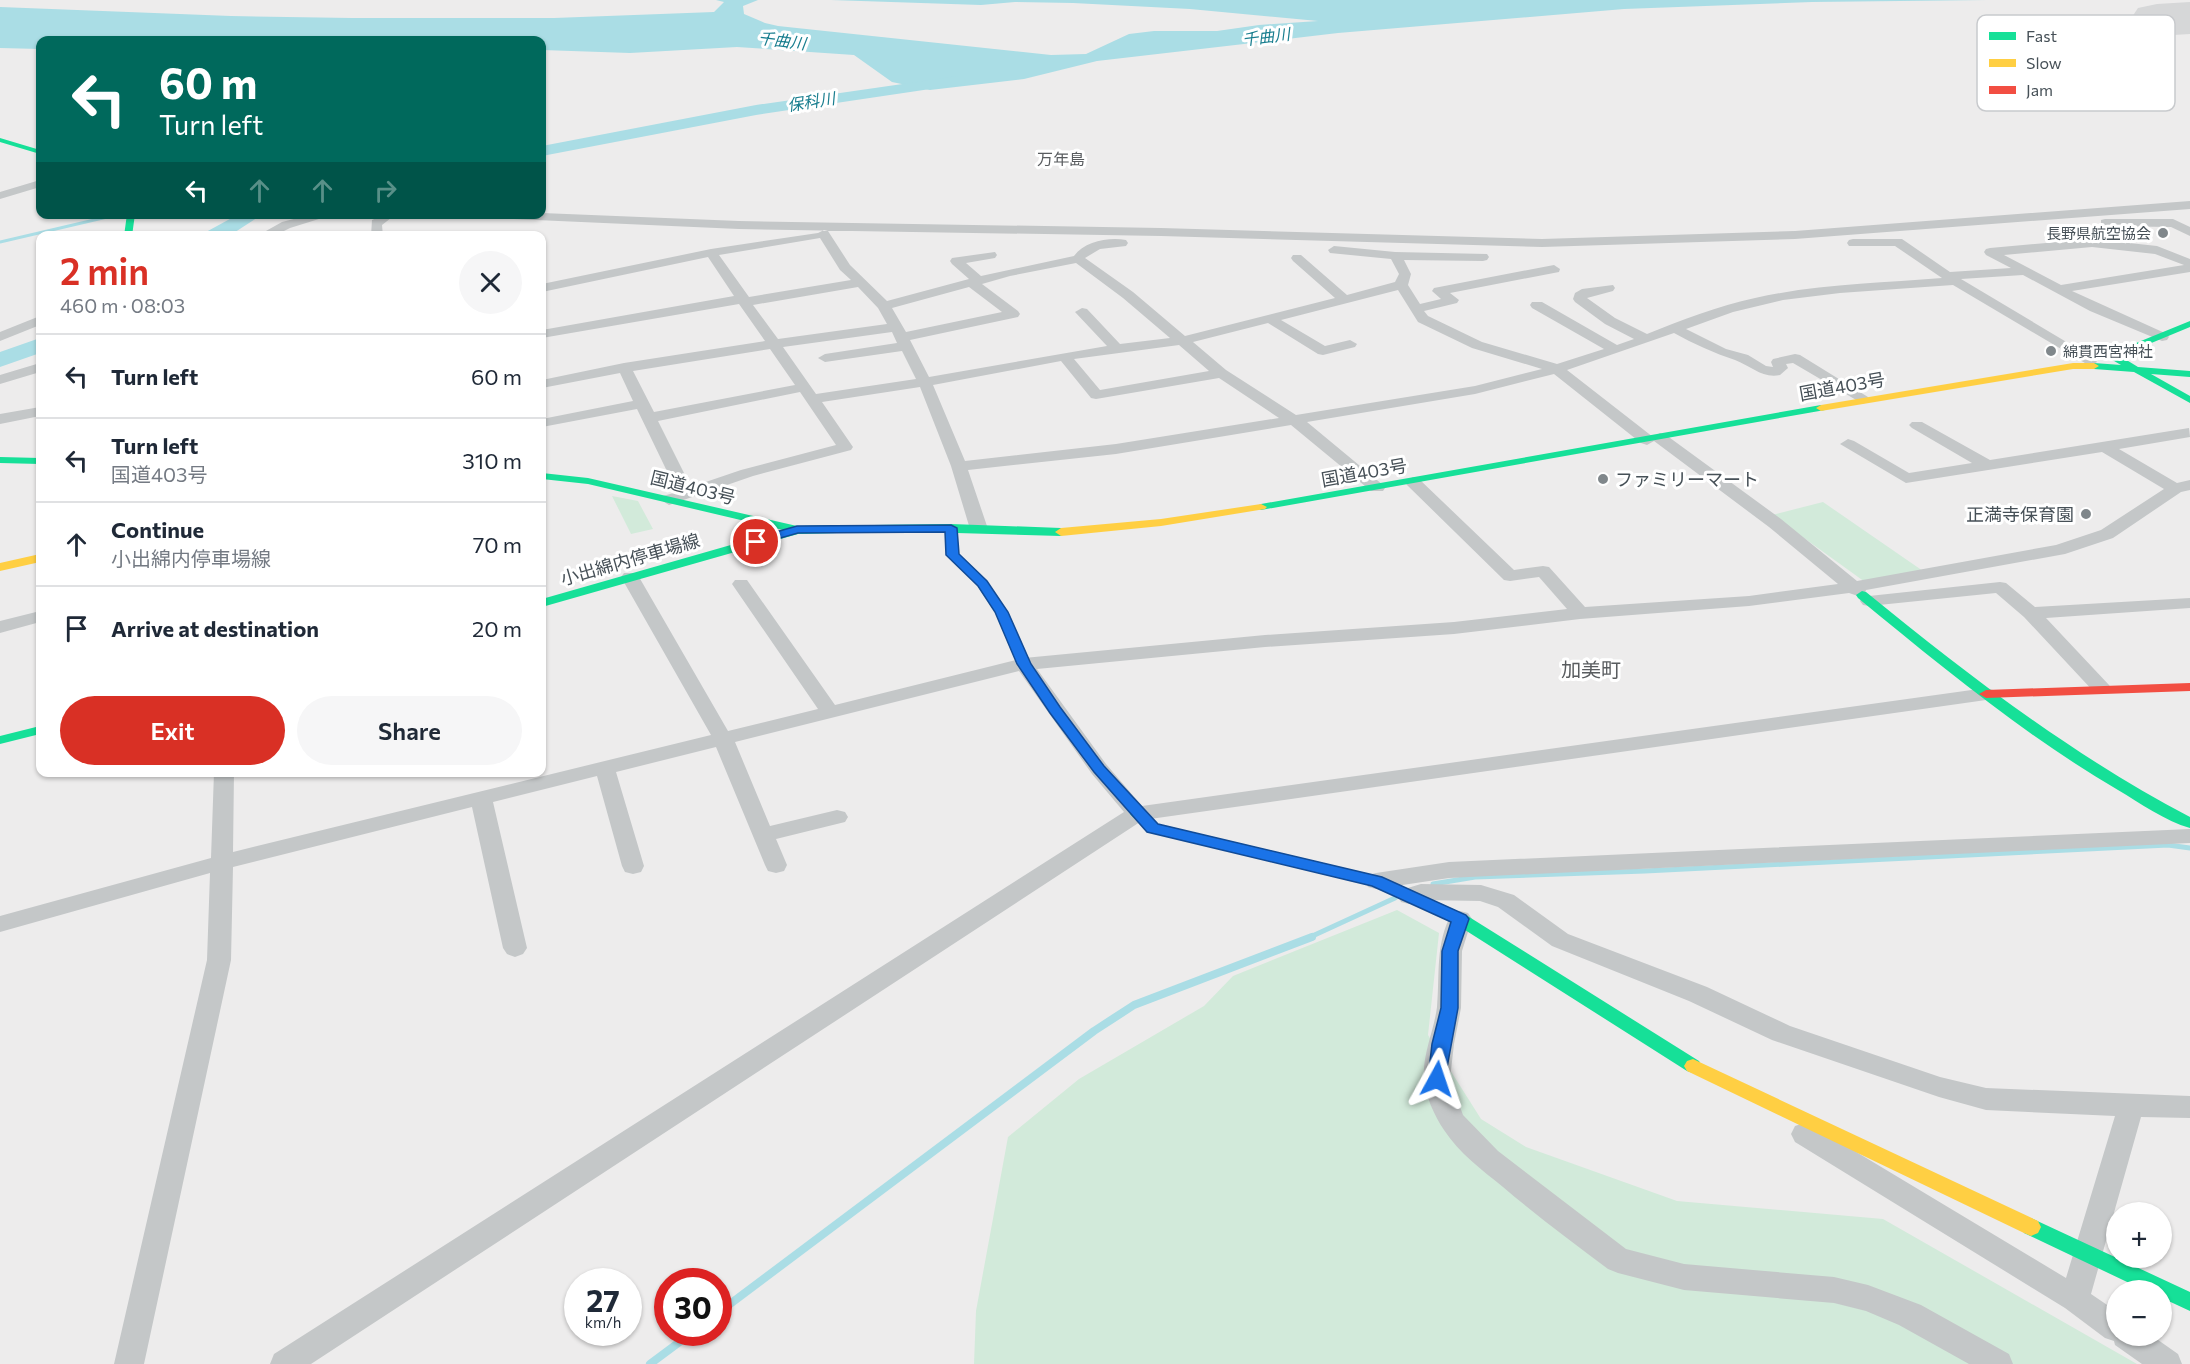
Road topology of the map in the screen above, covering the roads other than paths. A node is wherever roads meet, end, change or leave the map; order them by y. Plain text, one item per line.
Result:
1 (0, 140) edge
2 (36, 151) edge
3 (36, 184) edge
4 (0, 196) edge
5 (2190, 205) edge
6 (546, 217) edge
7 (309, 219) edge
8 (383, 219) edge
9 (635, 222) junction
10 (1977, 222) junction
11 (273, 231) edge
12 (377, 231) edge
13 (2190, 232) edge
14 (824, 234) junction
15 (1243, 237) junction
16 (1764, 237) junction
17 (711, 253) junction
18 (991, 255) dead end
19 (1395, 256) junction
20 (1483, 257) dead end
21 (1298, 258) dead end
22 (1078, 259) junction
23 (2190, 263) edge
24 (2190, 268) edge
25 (1554, 269) dead end
26 (2026, 271) junction
27 (1951, 279) junction
28 (976, 282) junction
29 (858, 283) junction
30 (1401, 285) junction
31 (546, 287) edge
32 (1608, 288) dead end
33 (2058, 289) junction
34 (1344, 299) junction
35 (744, 300) junction
36 (1537, 305) dead end
37 (884, 306) junction
38 (1415, 309) junction
39 (1082, 312) dead end
40 (1269, 318) junction
41 (36, 322) edge
42 (2190, 324) edge
43 (1676, 329) junction
44 (546, 333) edge
45 (0, 337) edge
46 (901, 337) junction
47 (2162, 337) junction
48 (1646, 339) junction
49 (1185, 340) junction
50 (774, 343) junction
51 (1350, 344) dead end
52 (1118, 350) junction
53 (1616, 350) junction
54 (1064, 356) junction
55 (2112, 356) junction
56 (825, 358) dead end
57 (2090, 362) junction
58 (2073, 366) junction
59 (624, 367) junction
60 (36, 368) edge
61 (1555, 368) junction
62 (2132, 368) junction
63 (1221, 373) junction
64 (2190, 374) edge
65 (0, 380) edge
66 (925, 382) junction
67 (546, 383) edge
68 (809, 393) junction
69 (1863, 400) junction
70 (2190, 400) edge
71 (640, 404) junction
72 (36, 413) edge
73 (649, 418) junction
74 (0, 419) edge
75 (1293, 420) junction
76 (546, 422) edge
77 (1917, 424) dead end
78 (2189, 433) edge
79 (1654, 439) junction
80 (1848, 444) dead end
81 (2105, 447) junction
82 (0, 460) edge
83 (36, 461) edge
84 (1987, 465) junction
85 (959, 466) junction
86 (546, 476) edge
87 (1413, 482) junction
88 (2182, 487) edge
89 (1377, 488) junction
90 (686, 494) junction
91 (669, 500) junction
92 (951, 528) junction
93 (979, 529) junction
94 (797, 530) junction
95 (36, 559) edge
96 (0, 567) edge
97 (630, 577) junction
98 (741, 584) dead end
99 (1861, 594) junction
100 (546, 602) edge
101 (2190, 603) edge
102 (1580, 613) junction
103 (2031, 613) junction
104 (36, 618) edge
105 (0, 627) edge
106 (1024, 664) junction
107 (2190, 687) edge
108 (2102, 688) junction
109 (1986, 694) junction
110 (830, 712) junction
111 (36, 731) edge
112 (723, 739) junction
113 (0, 740) edge
114 (604, 768) junction
115 (224, 777) edge
116 (481, 798) junction
117 (1137, 814) junction
118 (837, 817) dead end
119 (2190, 823) edge
120 (764, 835) junction
121 (2190, 836) edge
122 (223, 862) junction
123 (776, 865) dead end
124 (633, 866) dead end
125 (1376, 881) junction
126 (1409, 896) junction
127 (1460, 919) junction
128 (0, 924) edge
129 (515, 948) dead end
130 (2131, 1106) junction
131 (2190, 1107) edge
132 (1782, 1110) junction
133 (2086, 1253) junction
134 (2075, 1299) junction
135 (2190, 1302) edge
136 (2106, 1321) edge
137 (2142, 1346) edge
138 (129, 1364) edge
139 (285, 1364) edge
140 (1998, 1364) edge
141 (2167, 1364) edge

1 - 2 main road
3 - 4 street
5 - 10 street
6 - 9 street
7 - 11 street
8 - 12 street
9 - 14 street
9 - 15 street
10 - 13 street
10 - 16 street
14 - 17 street
14 - 29 street
15 - 16 street
15 - 19 street
15 - 22 street
16 - 27 street
17 - 31 street
17 - 35 street
18 - 28 street
19 - 20 street
19 - 30 street
21 - 34 street
22 - 28 street
22 - 49 street
23 - 26 street
24 - 33 street
25 - 38 street
26 - 27 street
26 - 33 street
27 - 43 street
27 - 57 street
28 - 37 street
28 - 46 street
29 - 35 street
29 - 37 street
30 - 34 street
30 - 38 street
32 - 48 street
33 - 47 street
34 - 40 street
35 - 44 street
35 - 50 street
36 - 53 street
37 - 46 street
38 - 61 street
39 - 52 street
40 - 49 street
40 - 51 street
41 - 45 street
42 - 47 main road
43 - 48 street
43 - 69 street
46 - 50 street
46 - 56 street
46 - 66 street
47 - 55 main road
48 - 53 street
49 - 52 street
49 - 63 street
50 - 59 street
50 - 68 street
52 - 54 street
53 - 61 street
54 - 63 street
54 - 66 street
55 - 57 street
55 - 62 main road
57 - 58 street
58 - 62 main road, 国道403号
58 - 69 main road, 国道403号
59 - 67 street
59 - 71 street
60 - 65 street
61 - 75 street
61 - 79 street
62 - 64 main road, 国道403号
62 - 70 main road
63 - 75 street
66 - 68 street
66 - 85 street
68 - 73 street
68 - 90 street
69 - 79 main road, 国道403号
71 - 73 street
71 - 76 street
72 - 74 street
73 - 90 street
75 - 85 street
75 - 89 street
77 - 84 street
78 - 81 street
79 - 87 main road, 国道403号
79 - 99 street
80 - 84 street
81 - 84 street
81 - 88 street
82 - 83 main road
85 - 93 street
86 - 91 main road, 国道403号
87 - 89 main road, 国道403号
87 - 102 street
88 - 99 street
89 - 93 main road, 国道403号
90 - 91 street
91 - 94 main road, 国道403号
92 - 93 main road, 国道403号
92 - 94 main road, 国道403号
92 - 106 main road
94 - 97 main road, 小出綿内停車場線
95 - 96 main road
97 - 100 main road, 小出綿内停車場線
97 - 112 street
98 - 110 street
99 - 102 street
99 - 103 street
99 - 109 main road
101 - 103 street
102 - 106 street
103 - 108 street
104 - 105 street
106 - 110 street
106 - 117 street
107 - 108 main road
108 - 109 main road
109 - 117 street
109 - 119 main road
110 - 112 street
111 - 113 main road
112 - 114 street
112 - 120 street
114 - 116 street
114 - 124 street
115 - 122 street
116 - 122 street
116 - 129 street
117 - 125 main road
117 - 139 street
118 - 120 street
120 - 123 street
121 - 125 street
122 - 128 street
122 - 138 street
125 - 126 main road
126 - 127 main road
126 - 130 street
127 - 132 main road
127 - 140 street
130 - 131 street
130 - 133 street
132 - 133 main road
132 - 134 street
133 - 134 street
133 - 135 main road
134 - 136 street
137 - 141 street

